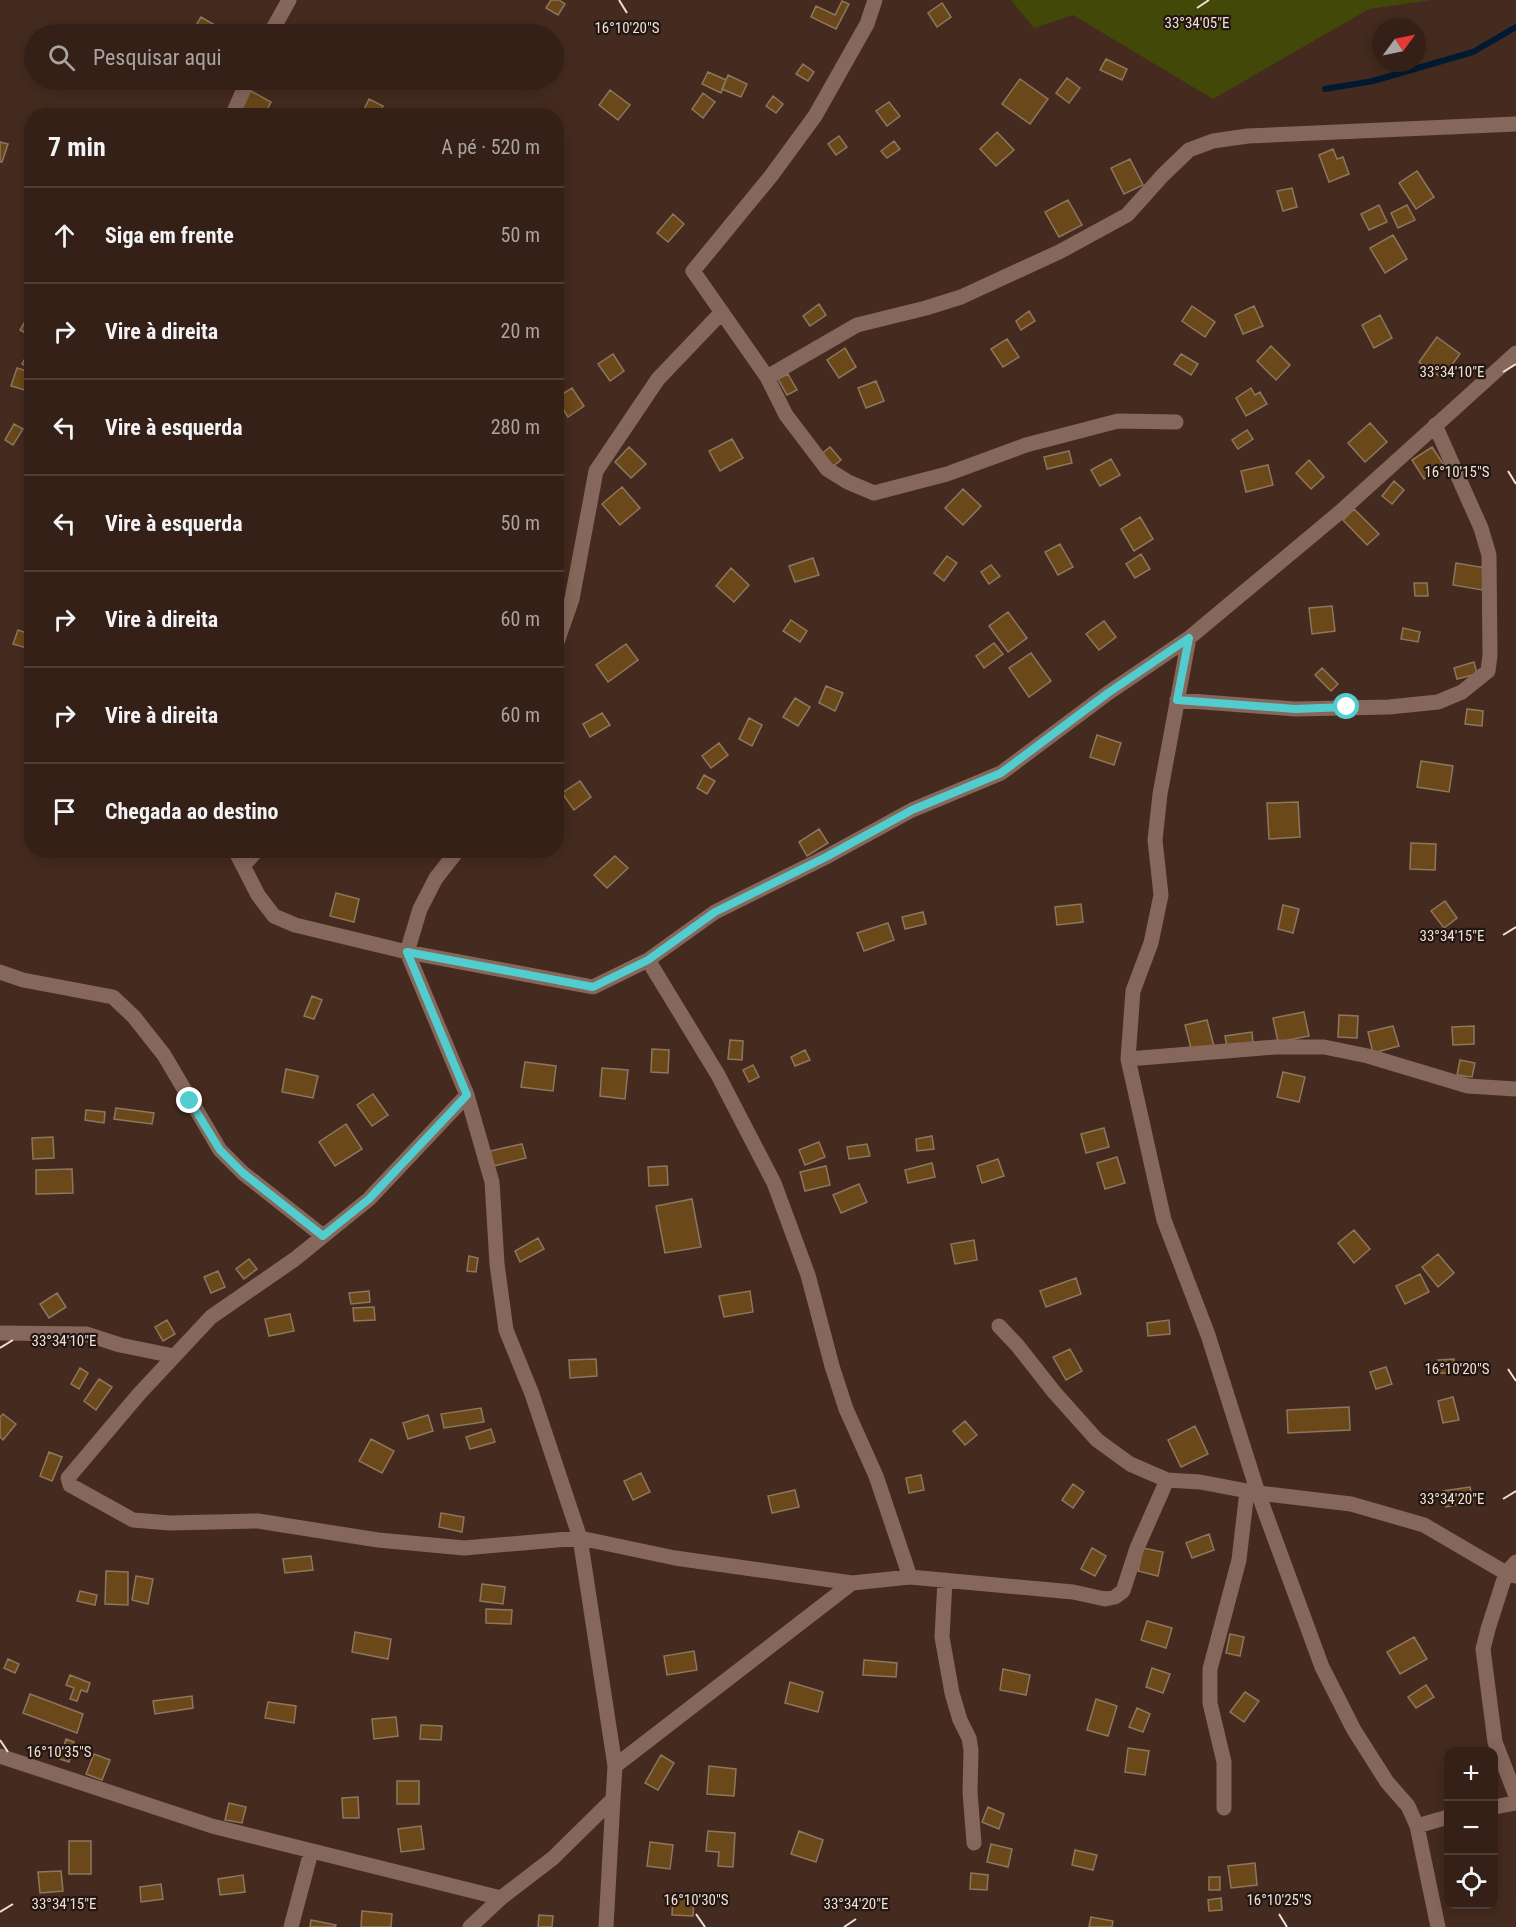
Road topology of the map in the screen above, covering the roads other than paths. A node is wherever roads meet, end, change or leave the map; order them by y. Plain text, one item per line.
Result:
1 (289, 0) edge
2 (875, 0) edge
3 (276, 24) edge
4 (244, 90) edge
5 (236, 108) edge
6 (1516, 124) edge
7 (722, 312) junction
8 (1516, 353) edge
9 (767, 377) junction
10 (1176, 422) dead end
11 (1435, 425) junction
12 (572, 599) junction
13 (564, 604) edge
14 (564, 622) edge
15 (1189, 638) junction
16 (1177, 700) junction
17 (240, 858) edge
18 (250, 858) edge
19 (452, 858) edge
20 (244, 865) junction
21 (407, 952) junction
22 (648, 960) junction
23 (0, 972) edge
24 (1128, 1059) junction
25 (1516, 1089) edge
26 (467, 1095) junction
27 (323, 1236) junction
28 (999, 1326) dead end
29 (0, 1333) edge
30 (174, 1356) junction
31 (1167, 1480) junction
32 (1253, 1492) junction
33 (580, 1538) junction
34 (1513, 1570) edge
35 (910, 1577) junction
36 (945, 1580) junction
37 (852, 1583) junction
38 (0, 1756) edge
39 (615, 1766) junction
40 (1516, 1796) edge
41 (613, 1799) junction
42 (1516, 1803) edge
43 (1498, 1806) edge
44 (1224, 1808) dead end
45 (1444, 1818) edge
46 (1417, 1826) junction
47 (974, 1843) dead end
48 (311, 1852) junction
49 (501, 1898) junction
50 (291, 1927) edge
51 (470, 1927) edge
52 (606, 1927) edge
53 (1438, 1927) edge

1 - 3 street
2 - 7 street
4 - 5 street
6 - 9 street
7 - 9 street
7 - 12 street
8 - 11 street
9 - 10 street
11 - 15 street
11 - 16 street
12 - 13 street
12 - 14 street
15 - 16 street
15 - 22 street
16 - 24 street
17 - 20 street
18 - 20 street
19 - 21 street
20 - 21 street
21 - 22 street
21 - 26 street
22 - 35 street
23 - 27 street
24 - 25 street
24 - 32 street
26 - 27 street
26 - 33 street
27 - 30 street
28 - 31 street
29 - 30 street
30 - 33 street
31 - 32 street
31 - 36 street
32 - 34 street
32 - 44 street
32 - 46 street
33 - 37 street
33 - 39 street
34 - 40 street
35 - 36 street
35 - 37 street
36 - 47 street
37 - 39 street
38 - 48 street
39 - 41 street
41 - 49 street
41 - 52 street
42 - 43 street
45 - 46 street
46 - 53 street
48 - 49 street
48 - 50 street
49 - 51 street

